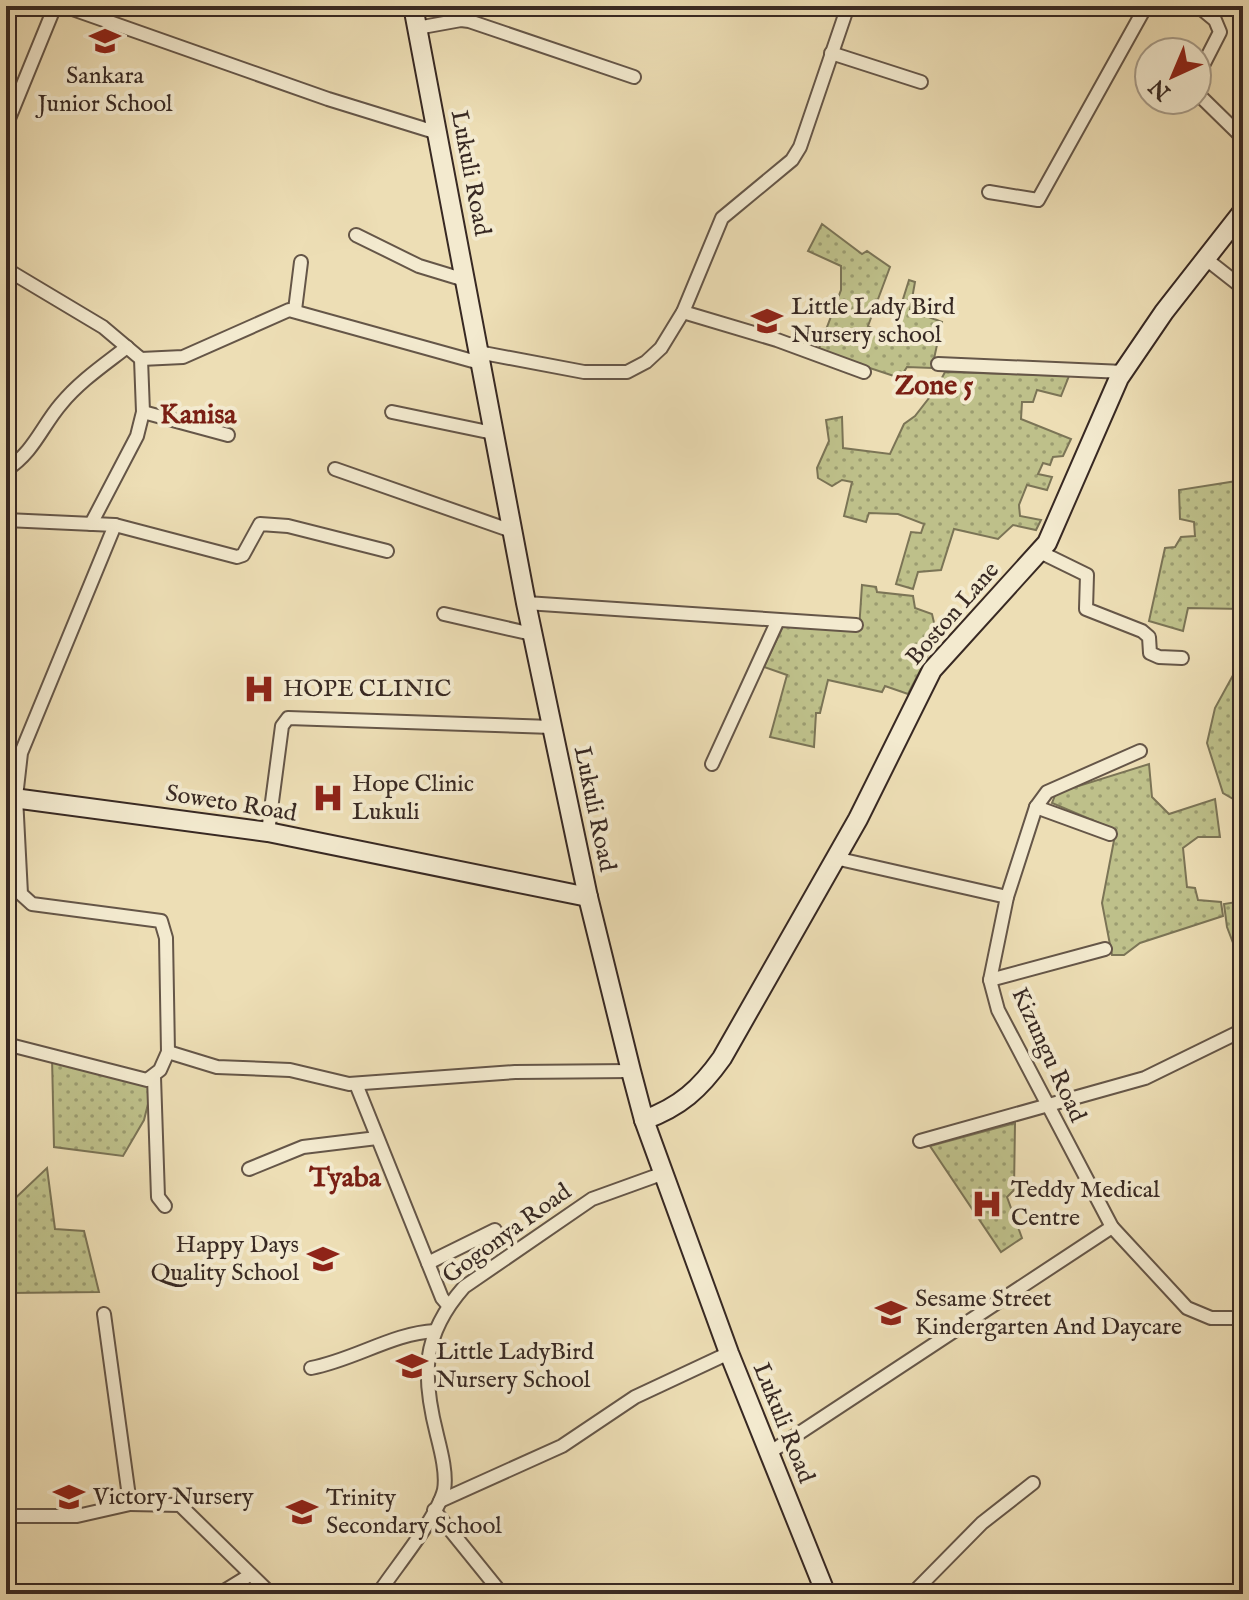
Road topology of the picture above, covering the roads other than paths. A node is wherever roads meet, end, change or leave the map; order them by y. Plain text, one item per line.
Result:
1 (55, 6) edge
2 (64, 6) edge
3 (413, 6) edge
4 (848, 6) edge
5 (1146, 6) edge
6 (1198, 6) edge
7 (417, 28) junction
8 (1213, 46) edge
9 (831, 53) junction
10 (634, 77) dead end
11 (921, 82) dead end
12 (1213, 109) edge
13 (6, 126) edge
14 (438, 133) junction
15 (1243, 138) edge
16 (989, 192) dead end
17 (1243, 211) edge
18 (356, 235) dead end
19 (1206, 259) junction
20 (301, 262) dead end
21 (6, 269) edge
22 (465, 280) junction
23 (1243, 288) edge
24 (295, 310) junction
25 (683, 312) junction
26 (127, 347) junction
27 (479, 357) junction
28 (141, 359) junction
29 (938, 364) dead end
30 (864, 372) dead end
31 (1124, 372) junction
32 (143, 412) junction
33 (392, 412) dead end
34 (493, 433) junction
35 (228, 435) dead end
36 (335, 469) dead end
37 (6, 470) edge
38 (6, 520) edge
39 (91, 524) junction
40 (115, 525) junction
41 (512, 531) junction
42 (387, 551) dead end
43 (1040, 552) junction
44 (526, 603) junction
45 (444, 614) dead end
46 (778, 620) junction
47 (856, 625) dead end
48 (532, 634) junction
49 (1182, 658) dead end
50 (552, 727) junction
51 (1140, 751) dead end
52 (712, 764) dead end
53 (11, 797) edge
54 (1036, 807) junction
55 (268, 832) junction
56 (1110, 834) dead end
57 (835, 858) junction
58 (13, 868) edge
59 (588, 897) junction
60 (1007, 897) junction
61 (1105, 949) dead end
62 (990, 980) junction
63 (1243, 1030) edge
64 (6, 1044) edge
65 (168, 1052) junction
66 (631, 1071) junction
67 (154, 1077) junction
68 (356, 1084) junction
69 (1047, 1108) junction
70 (644, 1120) junction
71 (377, 1138) junction
72 (920, 1141) dead end
73 (249, 1169) dead end
74 (664, 1173) junction
75 (165, 1206) dead end
76 (1112, 1227) junction
77 (495, 1230) dead end
78 (428, 1263) junction
79 (448, 1305) junction
80 (104, 1314) dead end
81 (1243, 1318) edge
82 (435, 1331) junction
83 (729, 1353) junction
84 (311, 1368) dead end
85 (769, 1453) junction
86 (1033, 1483) dead end
87 (130, 1504) junction
88 (437, 1505) junction
89 (6, 1516) edge
90 (250, 1575) junction
91 (219, 1594) edge
92 (271, 1594) edge
93 (378, 1594) edge
94 (502, 1594) edge
95 (826, 1594) edge
96 (912, 1594) edge

1 - 13 street
2 - 14 street
3 - 7 street, Lukuli Road
4 - 9 street
5 - 16 street
6 - 8 street
7 - 10 street
7 - 14 street, Lukuli Road
9 - 11 street
9 - 25 street
12 - 15 street
14 - 22 street, Lukuli Road
17 - 19 street, Boston Lane
18 - 22 street
19 - 23 street
19 - 31 street, Boston Lane
20 - 24 street
21 - 26 street
22 - 27 street, Lukuli Road
24 - 27 street
24 - 28 street
25 - 27 street
25 - 30 street
26 - 28 street
26 - 37 street
27 - 34 street, Lukuli Road
28 - 32 street
29 - 31 street
31 - 43 street, Boston Lane
32 - 35 street
32 - 39 street
33 - 34 street
34 - 41 street, Lukuli Road
36 - 41 street
38 - 39 street
39 - 40 street
40 - 42 street
40 - 53 street
41 - 44 street, Lukuli Road
43 - 49 street
43 - 57 street, Boston Lane
44 - 46 street
44 - 48 street, Lukuli Road
45 - 48 street
46 - 47 street
46 - 52 street
48 - 50 street, Lukuli Road
50 - 55 street
50 - 59 street, Lukuli Road
51 - 54 street
53 - 55 street, Soweto Road
53 - 58 street
54 - 56 street
54 - 60 street, Kizungu Road
55 - 59 street, Soweto Road
57 - 60 street
57 - 70 street, Boston Lane
58 - 65 street
59 - 66 street, Lukuli Road
60 - 62 street, Kizungu Road
61 - 62 street
62 - 69 street, Kizungu Road
63 - 69 street
64 - 67 street
65 - 67 street
65 - 68 street
66 - 68 street
66 - 70 street, Lukuli Road
67 - 75 street
68 - 71 street
69 - 72 street
69 - 76 street, Kizungu Road
70 - 74 street, Lukuli Road
71 - 73 street
71 - 78 street
74 - 79 street, Gogonya Road
74 - 83 street, Lukuli Road
76 - 81 street, Kizungu Road
76 - 85 street
77 - 78 street
78 - 79 street
79 - 82 street, Gogonya Road
80 - 87 street
82 - 84 street
82 - 88 street, Gogonya Road
83 - 85 street, Lukuli Road
83 - 88 street
85 - 95 street, Lukuli Road
86 - 96 street
87 - 89 street
87 - 90 street
88 - 93 street
88 - 94 street
90 - 91 street
90 - 92 street

